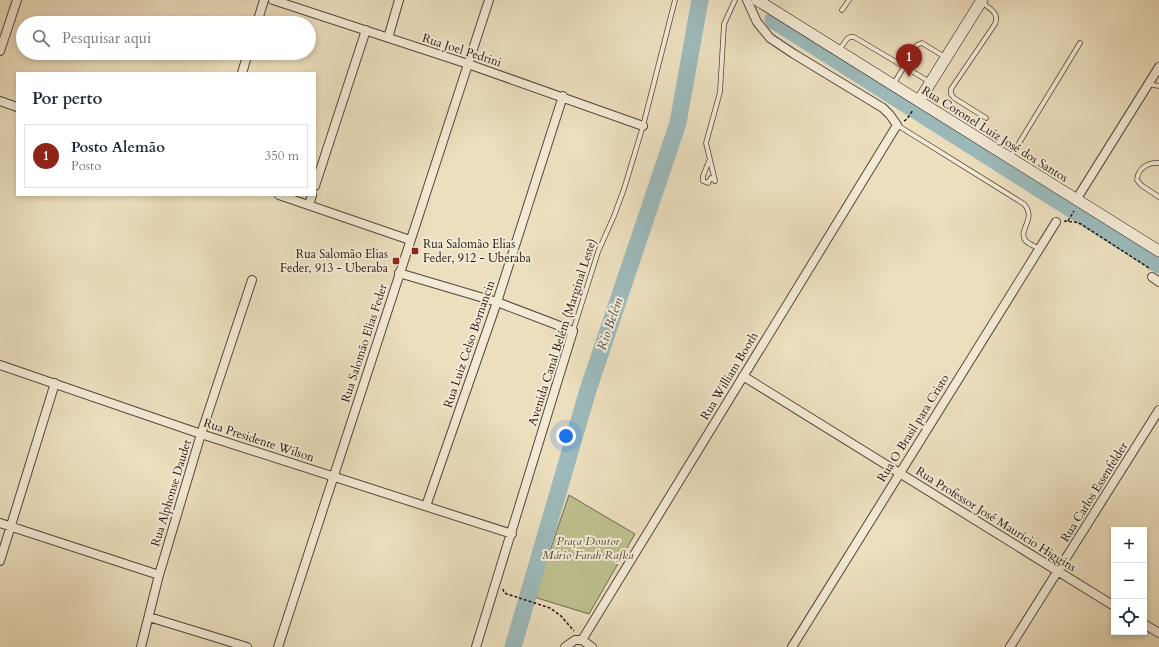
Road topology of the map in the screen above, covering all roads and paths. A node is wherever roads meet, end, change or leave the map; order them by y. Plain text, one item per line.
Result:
1 (17, 0) edge
2 (264, 0) edge
3 (273, 0) edge
4 (400, 0) edge
5 (488, 0) edge
6 (674, 0) edge
7 (735, 0) edge
8 (747, 0) edge
9 (757, 0) edge
10 (849, 0) edge
11 (981, 1) edge
12 (842, 10) dead end
13 (259, 16) edge
14 (366, 30) junction
15 (388, 38) junction
16 (1080, 43) dead end
17 (0, 51) edge
18 (839, 51) junction
19 (946, 57) junction
20 (246, 60) edge
21 (468, 64) junction
22 (904, 67) junction
23 (1159, 67) edge
24 (242, 72) edge
25 (930, 83) junction
26 (1149, 83) junction
27 (893, 85) junction
28 (1159, 86) edge
29 (562, 96) junction
30 (0, 101) edge
31 (916, 105) junction
32 (16, 107) edge
33 (986, 118) dead end
34 (907, 119) dead end
35 (897, 125) junction
36 (643, 126) junction
37 (1010, 158) junction
38 (709, 161) junction
39 (1159, 163) edge
40 (316, 183) edge
41 (282, 196) edge
42 (312, 196) edge
43 (1159, 197) edge
44 (1078, 200) junction
45 (309, 205) junction
46 (1068, 221) junction
47 (1056, 222) joint
48 (410, 240) junction
49 (1039, 248) junction
50 (1159, 252) edge
51 (400, 273) junction
52 (1152, 277) joint
53 (252, 280) dead end
54 (1159, 282) edge
55 (497, 302) junction
56 (573, 331) junction
57 (0, 365) edge
58 (744, 376) junction
59 (55, 383) junction
60 (1159, 410) edge
61 (201, 434) junction
62 (900, 473) junction
63 (333, 476) junction
64 (426, 506) junction
65 (0, 523) edge
66 (10, 526) junction
67 (512, 534) junction
68 (0, 561) edge
69 (1058, 571) junction
70 (159, 575) junction
71 (504, 593) dead end
72 (1111, 604) edge
73 (149, 617) junction
74 (1147, 626) edge
75 (1159, 633) edge
76 (582, 640) junction
77 (141, 647) edge
78 (247, 647) edge
79 (278, 647) edge
80 (476, 647) edge
81 (564, 647) edge
82 (592, 647) edge
83 (792, 647) edge
84 (1010, 647) edge

1 - 17 street
2 - 13 street
3 - 14 street, Rua Joel Pedrini
4 - 15 street
5 - 21 street, Rua Salomão Elias Feder
6 - 36 lane, Avenida Canal Belém (Marginal Leste)
7 - 38 lane
8 - 35 street
9 - 18 street, Rua Coronel Luiz José dos Santos
10 - 12 lane
11 - 19 street
11 - 33 lane
14 - 15 street, Rua Joel Pedrini
14 - 40 street
15 - 21 street, Rua Joel Pedrini
16 - 37 lane
18 - 22 lane
18 - 27 street, Rua Coronel Luiz José dos Santos
19 - 22 lane
19 - 25 street
20 - 24 street
21 - 29 street, Rua Joel Pedrini
21 - 48 street, Rua Salomão Elias Feder
22 - 25 lane
22 - 27 lane
23 - 26 street
25 - 31 street
26 - 28 lane
26 - 44 street
27 - 31 street, Rua Coronel Luiz José dos Santos
29 - 36 street, Rua Joel Pedrini
29 - 55 street, Rua Luiz Celso Bornancin
30 - 32 street
31 - 34 path
31 - 37 street, Rua Coronel Luiz José dos Santos
35 - 49 lane
35 - 58 street, Rua William Booth
36 - 56 lane, Avenida Canal Belém (Marginal Leste)
37 - 44 street, Rua Coronel Luiz José dos Santos
38 - 38 lane
39 - 43 lane
41 - 45 street
42 - 45 street
44 - 46 path
44 - 50 street, Rua Coronel Luiz José dos Santos
45 - 48 street
46 - 47 path
46 - 52 path
47 - 49 street, Rua O Brasil para Cristo
48 - 51 street, Rua Salomão Elias Feder
49 - 62 street, Rua O Brasil para Cristo
51 - 55 street
51 - 63 street, Rua Salomão Elias Feder
52 - 54 street
53 - 61 street, Rua Alphonse Daudet
55 - 56 street
55 - 64 street, Rua Luiz Celso Bornancin
56 - 67 street, Avenida Canal Belém (Marginal Leste)
57 - 59 street, Rua Presidente Wilson
58 - 62 street, Rua Professor José Maurício Higgins
58 - 76 street, Rua William Booth
59 - 61 street, Rua Presidente Wilson
59 - 66 street
60 - 69 street, Rua Carlos Essenfelder
61 - 63 street, Rua Presidente Wilson
61 - 70 street, Rua Alphonse Daudet
62 - 69 street, Rua Professor José Maurício Higgins
62 - 83 street, Rua O Brasil para Cristo
63 - 64 street, Rua Presidente Wilson
63 - 79 street, Rua Salomão Elias Feder
64 - 67 street, Rua Presidente Wilson
65 - 66 street
66 - 68 street
66 - 70 street
67 - 80 street, Avenida Canal Belém (Marginal Leste)
69 - 72 street, Rua Professor José Maurício Higgins
69 - 84 street, Rua Carlos Essenfelder
70 - 73 street, Rua Alphonse Daudet
71 - 76 path
73 - 77 street, Rua Alphonse Daudet
73 - 78 street
74 - 75 street
76 - 81 street
76 - 82 street

